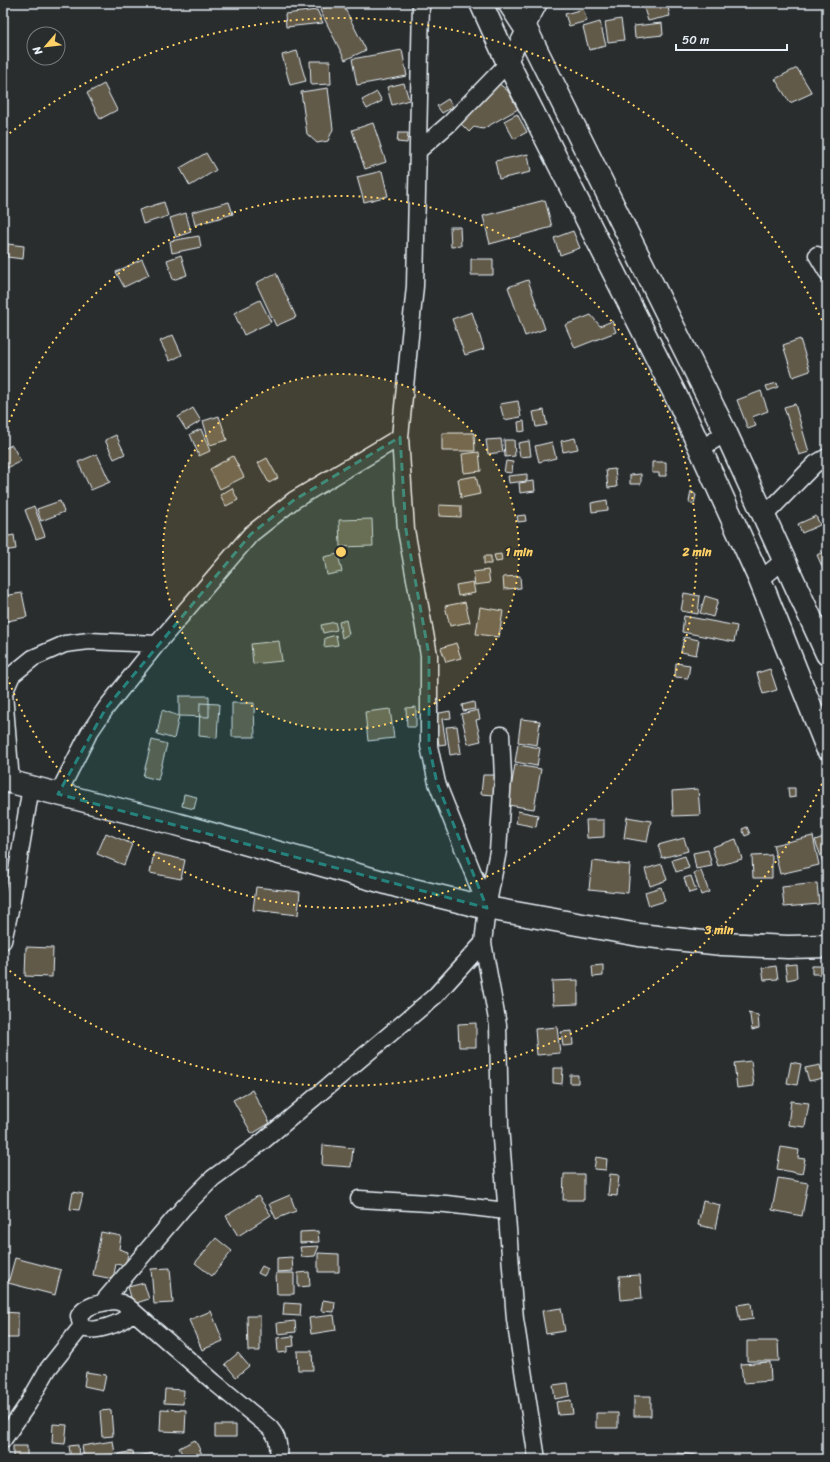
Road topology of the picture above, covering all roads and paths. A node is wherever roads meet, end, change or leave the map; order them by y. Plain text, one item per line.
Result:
1 (421, 3) edge
2 (481, 3) edge
3 (509, 3) edge
4 (539, 3) edge
5 (526, 29) junction
6 (508, 63) junction
7 (418, 151) junction
8 (817, 255) dead end
9 (827, 272) edge
10 (726, 433) junction
11 (400, 437) junction
12 (700, 449) junction
13 (827, 456) edge
14 (764, 516) junction
15 (784, 560) junction
16 (760, 580) junction
17 (157, 644) junction
18 (827, 654) edge
19 (501, 735) dead end
20 (827, 748) edge
21 (15, 783) edge
22 (58, 794) junction
23 (487, 908) junction
24 (3, 941) edge
25 (483, 943) junction
26 (827, 946) edge
27 (359, 1199) dead end
28 (506, 1211) junction
29 (102, 1303) junction
30 (126, 1305) junction
31 (82, 1326) junction
32 (3, 1440) edge
33 (278, 1459) edge
34 (537, 1459) edge

1 - 7 street
2 - 6 main road
3 - 5 main road
4 - 5 street
5 - 6 street
5 - 10 main road
6 - 7 street
6 - 12 main road
7 - 11 street
8 - 9 street
10 - 12 street
10 - 14 main road
11 - 17 street
11 - 23 street
12 - 16 main road
13 - 14 street
14 - 15 main road
15 - 16 street
15 - 18 main road
16 - 20 main road
17 - 21 street
17 - 22 street
19 - 23 street
21 - 22 main road
21 - 24 street
22 - 23 main road
23 - 25 street
23 - 26 main road
25 - 28 street
25 - 29 street
27 - 28 street
28 - 34 street
29 - 30 street
29 - 31 street
30 - 31 street
30 - 33 street
31 - 32 street

